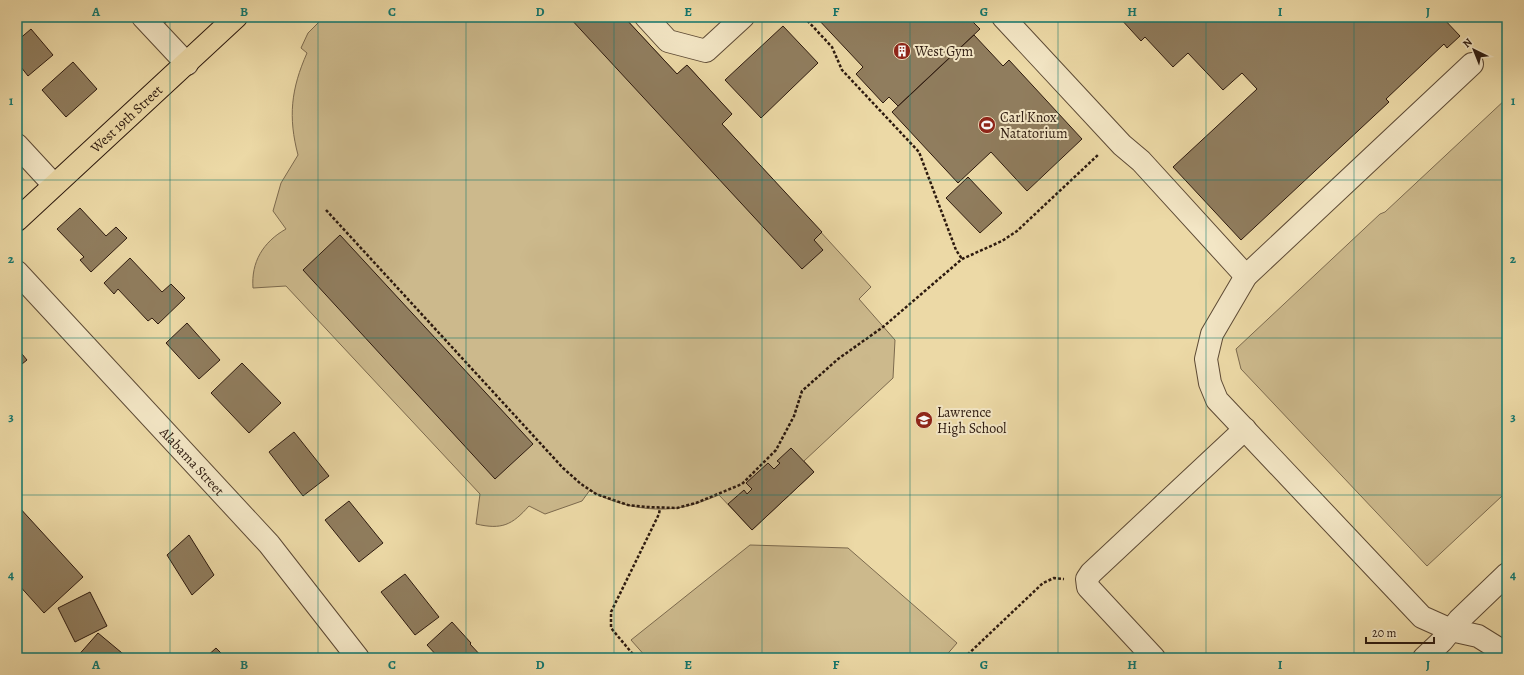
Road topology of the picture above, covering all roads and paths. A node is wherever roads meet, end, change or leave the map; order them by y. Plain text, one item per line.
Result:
1 (142, 17) edge
2 (236, 17) edge
3 (646, 17) edge
4 (743, 17) edge
5 (804, 17) edge
6 (1003, 17) edge
7 (187, 64) junction
8 (1472, 64) dead end
9 (1116, 138) junction
10 (17, 145) edge
11 (54, 185) junction
12 (326, 210) dead end
13 (17, 220) edge
14 (962, 259) junction
15 (17, 272) edge
16 (1246, 276) junction
17 (1245, 429) junction
18 (660, 508) junction
19 (1507, 574) edge
20 (1070, 579) dead end
21 (1451, 630) junction
22 (1507, 654) edge
23 (358, 658) edge
24 (636, 658) edge
25 (964, 658) edge
26 (1154, 658) edge
27 (1424, 658) edge

1 - 7 street
2 - 7 main road, West 19th Street
3 - 4 street
5 - 14 path
6 - 9 street
7 - 11 main road, West 19th Street
8 - 16 street
9 - 14 path
9 - 16 street
10 - 11 street
11 - 13 main road, West 19th Street
12 - 18 path
14 - 18 path
15 - 23 street, Alabama Street
16 - 17 street
17 - 21 street
17 - 26 street
18 - 24 path
19 - 21 street
20 - 25 path
21 - 22 street
21 - 27 street

